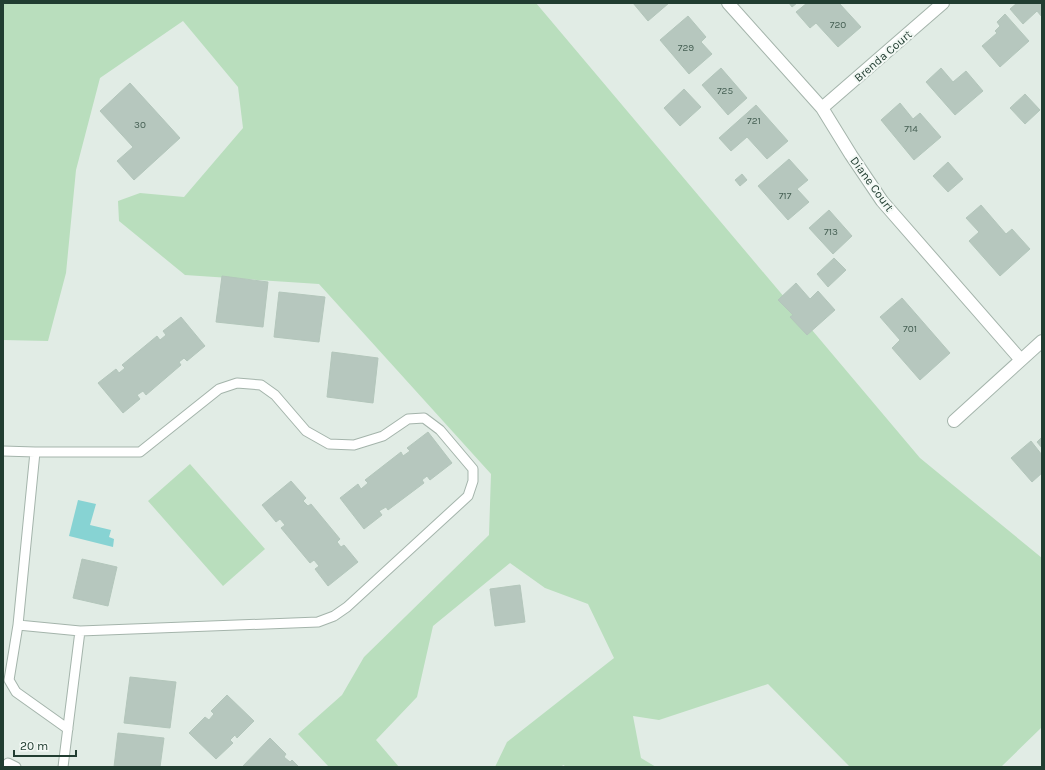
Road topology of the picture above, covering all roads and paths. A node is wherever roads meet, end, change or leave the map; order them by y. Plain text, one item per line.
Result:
1 (728, 3) edge
2 (943, 3) edge
3 (822, 108) junction
4 (1042, 341) edge
5 (1021, 360) junction
6 (954, 421) dead end
7 (3, 451) edge
8 (35, 452) junction
9 (18, 625) junction
10 (80, 631) junction
11 (68, 729) junction
12 (4, 767) edge
13 (16, 767) edge
14 (63, 767) edge

1 - 3 street, Diane Court
2 - 3 street, Brenda Court
3 - 5 street, Diane Court
4 - 5 street
5 - 6 street
7 - 8 lane
8 - 9 lane
8 - 10 lane
9 - 10 lane
9 - 11 lane
10 - 11 lane
11 - 14 lane
12 - 13 lane

